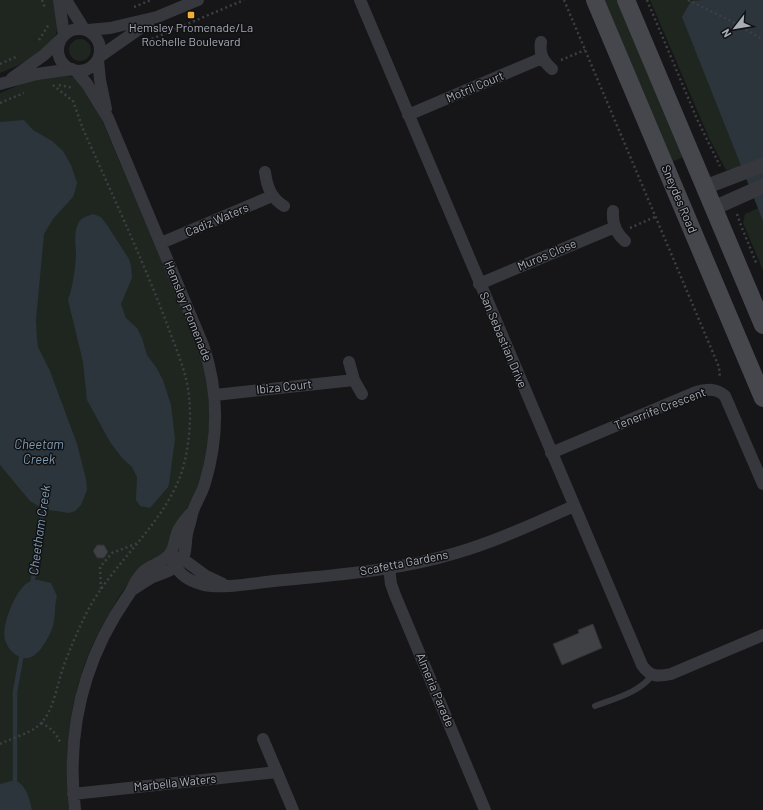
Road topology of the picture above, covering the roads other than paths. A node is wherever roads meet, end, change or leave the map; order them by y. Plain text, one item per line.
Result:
1 (58, 0) edge
2 (66, 0) edge
3 (198, 0) edge
4 (360, 0) edge
5 (595, 0) edge
6 (626, 0) edge
7 (157, 17) junction
8 (86, 30) junction
9 (62, 37) junction
10 (541, 42) dead end
11 (99, 58) junction
12 (542, 58) junction
13 (552, 69) road end
14 (74, 70) junction
15 (3, 83) edge
16 (408, 115) junction
17 (108, 118) junction
18 (763, 165) edge
19 (265, 172) dead end
20 (763, 186) edge
21 (705, 187) junction
22 (272, 196) junction
23 (284, 206) dead end
24 (683, 208) junction
25 (714, 208) junction
26 (613, 211) dead end
27 (615, 227) junction
28 (624, 240) road end
29 (161, 244) junction
30 (479, 284) junction
31 (763, 325) edge
32 (349, 362) dead end
33 (354, 380) junction
34 (362, 394) dead end
35 (215, 395) junction
36 (763, 398) edge
37 (551, 453) junction
38 (763, 484) edge
39 (574, 506) junction
40 (193, 511) junction
41 (169, 555) junction
42 (179, 563) junction
43 (389, 568) junction
44 (132, 590) junction
45 (763, 635) edge
46 (652, 675) junction
47 (595, 706) dead end
48 (263, 739) dead end
49 (277, 772) junction
50 (73, 794) junction
51 (75, 810) edge
52 (293, 810) edge
53 (486, 810) edge

1 - 9 street
2 - 8 street
3 - 7 street
4 - 16 street, San Sebastian Drive
5 - 24 main road, Sneydes Road
6 - 21 main road
7 - 8 street
7 - 11 street
8 - 9 street
8 - 11 street
9 - 14 street
9 - 15 street
10 - 12 street
11 - 14 street
11 - 17 street, Hemsley Promenade
12 - 13 street
12 - 16 street, Motril Court
14 - 15 street
14 - 17 street, Hemsley Promenade
16 - 30 street, San Sebastian Drive
17 - 29 street, Hemsley Promenade
18 - 21 street
19 - 22 street
20 - 25 street
21 - 24 main road
21 - 25 main road
22 - 23 street
22 - 29 street, Cadiz Waters
24 - 25 main road
24 - 36 main road, Sneydes Road
25 - 31 main road
26 - 27 street
27 - 28 street
27 - 30 street, Muros Close
29 - 35 street, Hemsley Promenade
30 - 37 street, San Sebastian Drive
32 - 33 street
33 - 34 street
33 - 35 street, Ibiza Court
35 - 40 street, Hemsley Promenade
37 - 38 street, Tenerrife Crescent
37 - 39 street, San Sebastian Drive
39 - 43 street, Scafetta Gardens
39 - 46 street, San Sebastian Drive
40 - 41 street, Hemsley Promenade
40 - 42 street, Hemsley Promenade
41 - 42 street
41 - 44 street
42 - 43 street, Scafetta Gardens
42 - 44 street
43 - 53 street, Almeria Parade
44 - 50 street
45 - 46 street
46 - 47 lane
48 - 49 street
49 - 50 street, Marbella Waters
49 - 52 street
50 - 51 street

